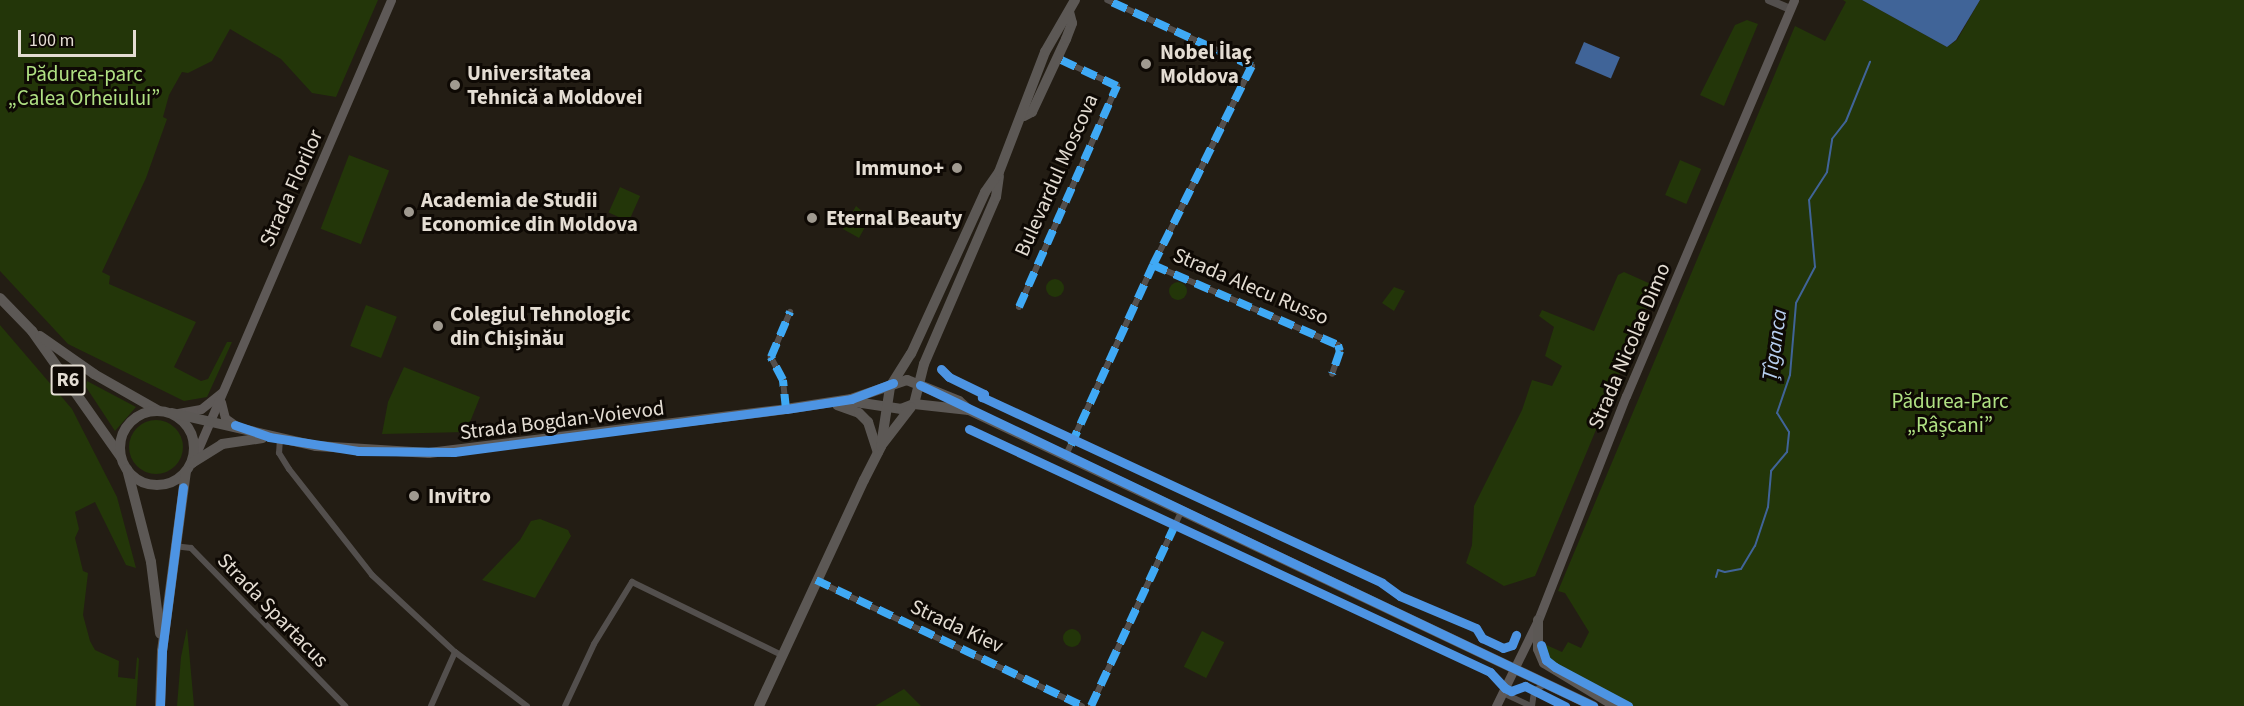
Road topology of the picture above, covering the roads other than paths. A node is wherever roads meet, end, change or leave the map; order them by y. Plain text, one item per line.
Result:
1 (391, 0) edge
2 (1075, 0) edge
3 (1107, 0) edge
4 (1769, 0) edge
5 (1794, 0) edge
6 (1790, 9) junction
7 (1069, 12) junction
8 (1057, 58) junction
9 (1024, 116) junction
10 (999, 172) junction
11 (1153, 266) junction
12 (0, 298) edge
13 (1019, 307) dead end
14 (790, 312) dead end
15 (32, 331) junction
16 (924, 364) junction
17 (1332, 374) dead end
18 (893, 383) junction
19 (222, 391) junction
20 (915, 394) junction
21 (843, 400) junction
22 (959, 401) junction
23 (829, 402) junction
24 (891, 405) junction
25 (786, 409) junction
26 (969, 410) junction
27 (159, 411) junction
28 (172, 413) junction
29 (212, 421) junction
30 (235, 425) junction
31 (274, 438) junction
32 (879, 449) junction
33 (1066, 456) junction
34 (124, 463) junction
35 (189, 468) junction
36 (1182, 510) junction
37 (174, 546) junction
38 (816, 580) junction
39 (1538, 620) junction
40 (162, 651) junction
41 (455, 652) junction
42 (782, 655) junction
43 (1516, 668) junction
44 (1548, 683) junction
45 (1503, 693) junction
46 (160, 706) edge
47 (345, 706) edge
48 (431, 706) edge
49 (527, 706) edge
50 (565, 706) edge
51 (759, 706) edge
52 (1082, 706) edge
53 (1091, 706) edge
54 (1496, 706) edge
55 (1531, 706) edge
56 (1593, 706) edge
57 (1615, 706) edge

1 - 19 main road, Strada Florilor
2 - 7 main road
3 - 11 street, Strada Alecu Russo
4 - 6 street
5 - 6 main road, Strada Nicolae Dimo
6 - 39 main road, Strada Nicolae Dimo
7 - 8 main road
7 - 9 main road
8 - 9 main road
8 - 13 street, Bulevardul Moscova
9 - 10 main road
10 - 16 main road
10 - 18 main road
11 - 17 street, Strada Alecu Russo
11 - 33 street, Strada Alecu Russo
12 - 15 main road, R6
14 - 25 street
15 - 27 main road, R6
15 - 34 main road, R6
16 - 20 main road
16 - 22 main road
18 - 20 main road, Strada Bogdan-Voievod
18 - 21 main road, Strada Bogdan-Voievod
18 - 24 main road
19 - 28 main road, Strada Florilor
19 - 29 main road, Strada Florilor
19 - 30 main road
20 - 22 main road
20 - 24 main road, Strada Bogdan-Voievod
20 - 26 main road
20 - 32 main road
21 - 23 main road, Strada Bogdan-Voievod
21 - 24 main road, Strada Bogdan-Voievod
22 - 26 main road
23 - 25 main road, Strada Bogdan-Voievod
23 - 32 main road
24 - 32 main road
25 - 31 main road, Strada Bogdan-Voievod
26 - 33 main road
27 - 28 main road, R6
27 - 34 main road
28 - 29 main road, Strada Bogdan-Voievod
28 - 35 main road
29 - 30 main road, Strada Bogdan-Voievod
29 - 35 main road, Strada Florilor
30 - 31 main road, Strada Bogdan-Voievod
31 - 35 main road, Strada Bogdan-Voievod
31 - 41 street
32 - 38 main road
33 - 36 main road
34 - 35 main road, R6
34 - 40 main road
35 - 37 main road
36 - 43 main road
36 - 53 street
37 - 40 main road
37 - 47 street, Strada Spartacus
38 - 42 main road
38 - 52 street, Strada Kiev
39 - 43 main road, Strada Nicolae Dimo
39 - 57 main road
40 - 46 main road
41 - 48 street
41 - 49 street
42 - 50 street
42 - 51 main road
43 - 44 main road
43 - 45 main road, Strada Nicolae Dimo
44 - 55 street
44 - 56 main road
45 - 54 main road, Strada Nicolae Dimo
45 - 55 street

